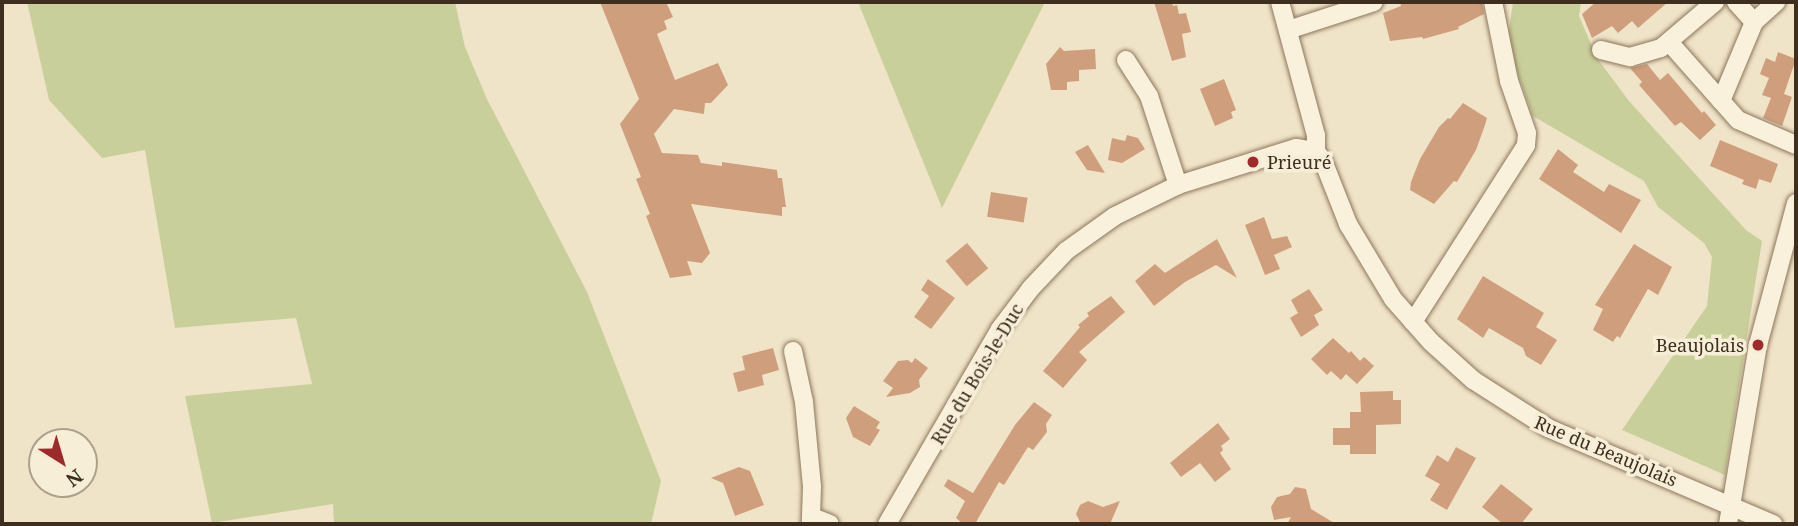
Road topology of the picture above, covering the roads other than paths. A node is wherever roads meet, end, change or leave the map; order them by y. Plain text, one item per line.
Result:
1 (1280, 2) edge
2 (1374, 2) edge
3 (1493, 2) edge
4 (1715, 2) edge
5 (1735, 2) edge
6 (1776, 2) edge
7 (1754, 22) junction
8 (1288, 30) junction
9 (1669, 42) junction
10 (1601, 50) dead end
11 (1126, 60) dead end
12 (1721, 102) junction
13 (1796, 145) edge
14 (1316, 151) junction
15 (1178, 185) junction
16 (1796, 203) edge
17 (1413, 323) junction
18 (793, 351) dead end
19 (1731, 505) junction
20 (811, 521) edge
21 (830, 524) edge
22 (887, 524) edge
23 (1728, 524) edge
24 (1773, 524) edge

1 - 8 street, Rue du Beaujolais
2 - 8 street
3 - 17 street
4 - 9 street
5 - 7 street
6 - 7 street
7 - 12 street
8 - 14 street, Rue du Beaujolais
9 - 10 street
9 - 12 street
11 - 15 street
12 - 13 street
14 - 15 street, Rue du Bois-le-Duc
14 - 17 street, Rue du Beaujolais
15 - 22 street, Rue du Bois-le-Duc
16 - 19 street
17 - 19 street, Rue du Beaujolais
18 - 20 street
19 - 23 street
19 - 24 street, Rue du Beaujolais
20 - 21 street

